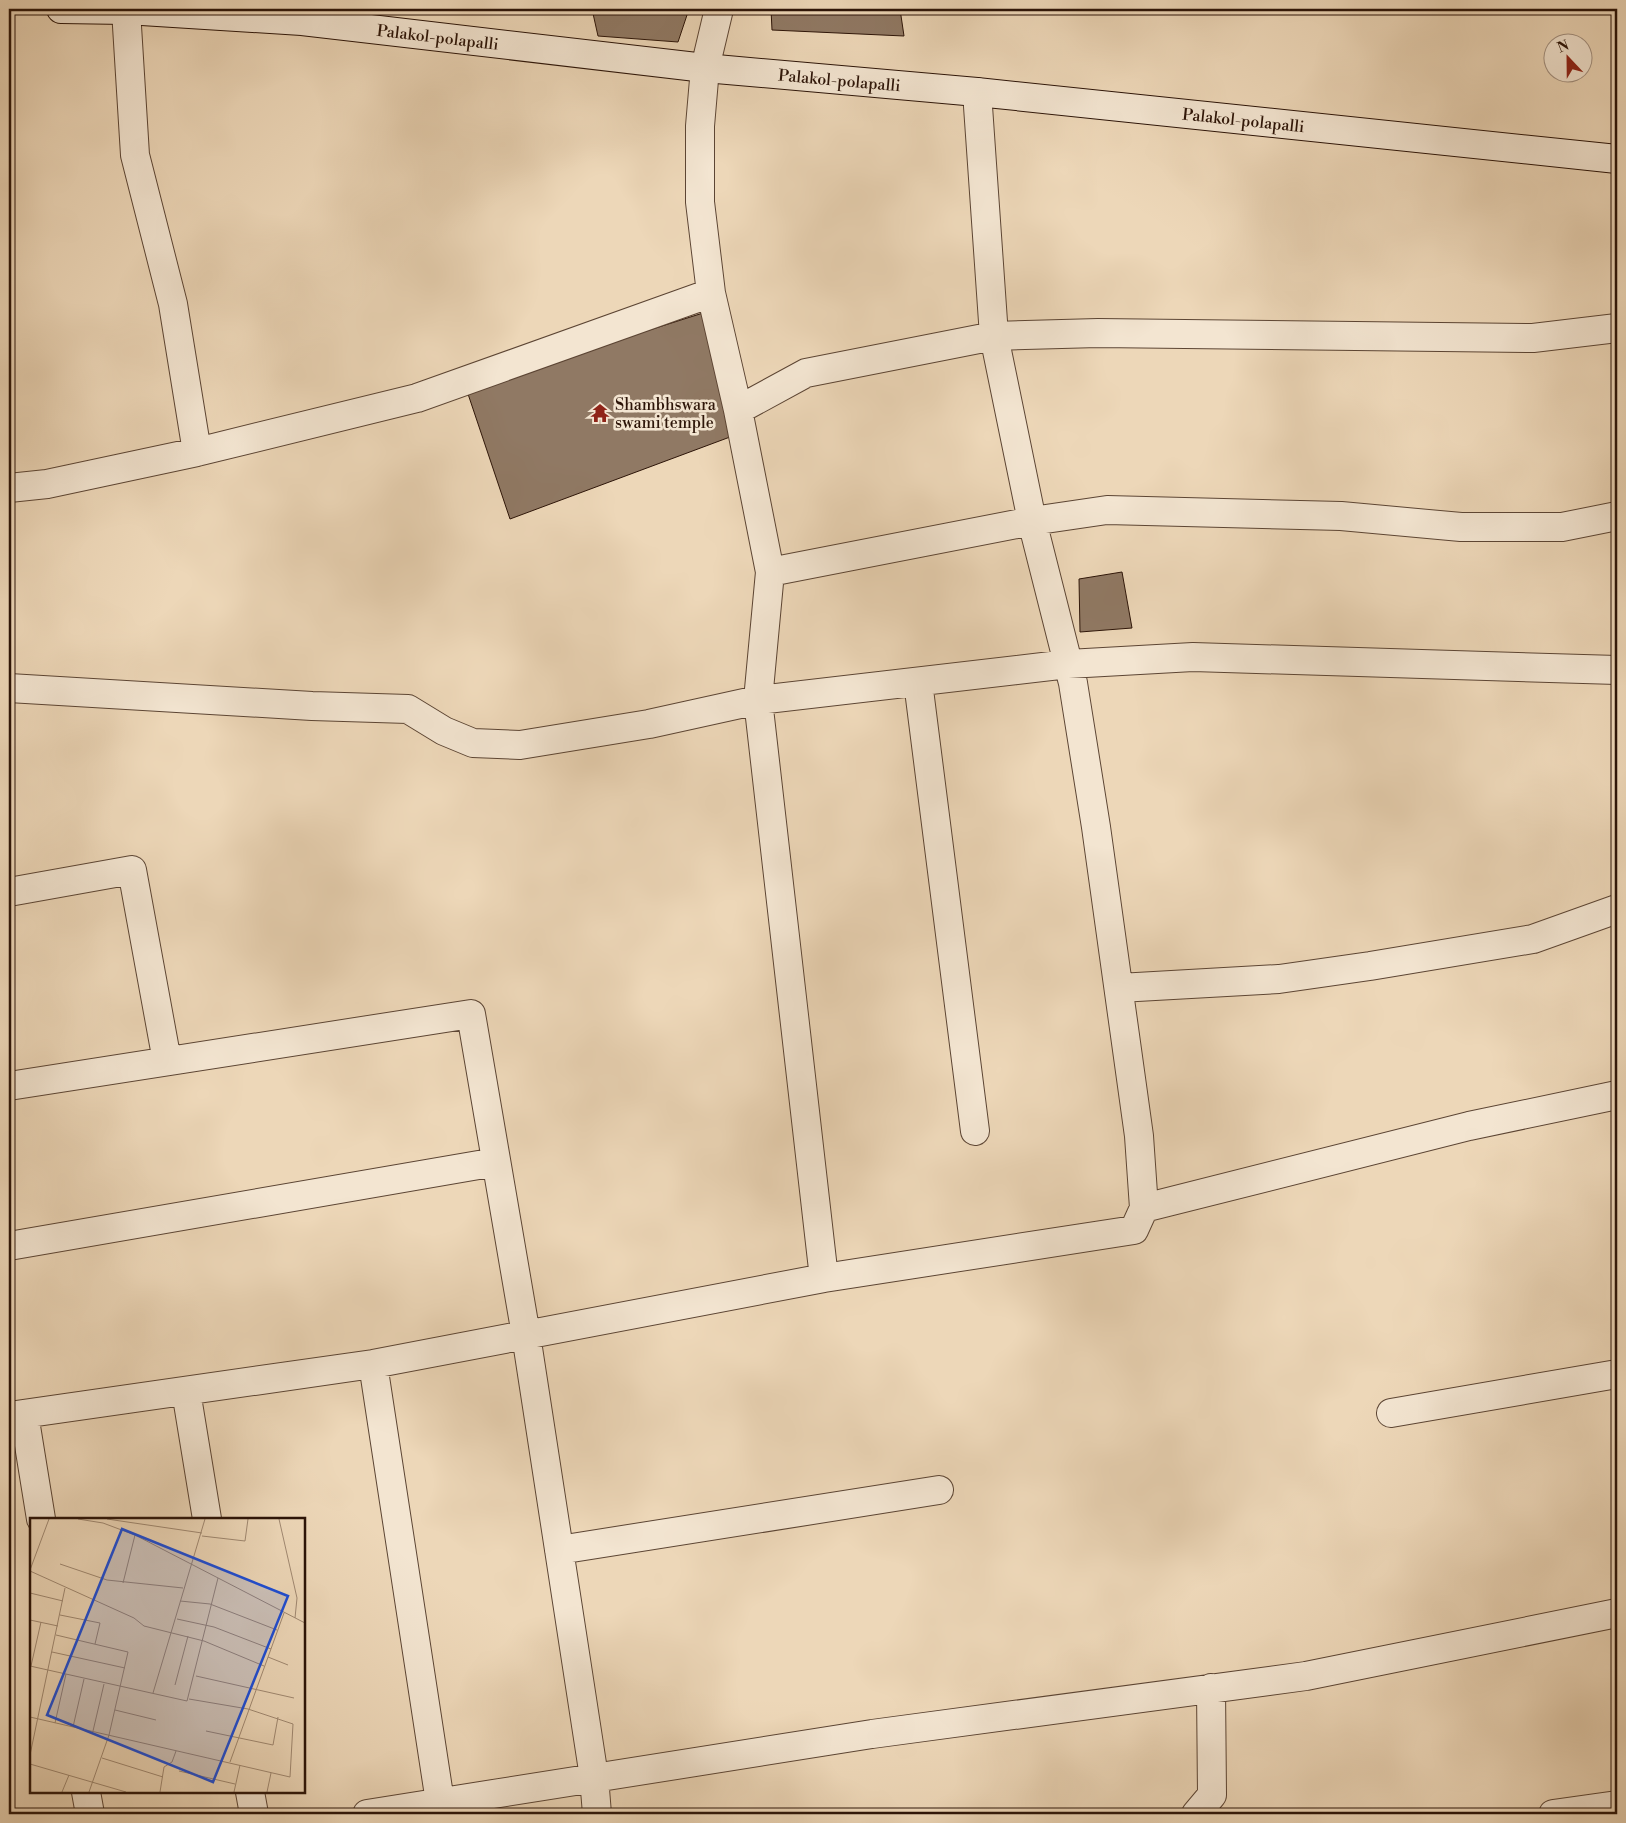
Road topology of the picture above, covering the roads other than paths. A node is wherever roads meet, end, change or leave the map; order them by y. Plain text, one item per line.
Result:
1 (61, 9) edge
2 (719, 9) edge
3 (126, 10) edge
4 (705, 68) junction
5 (978, 92) junction
6 (1617, 159) edge
7 (711, 293) junction
8 (1617, 328) edge
9 (994, 336) junction
10 (738, 410) junction
11 (197, 452) junction
12 (9, 488) edge
13 (1617, 516) edge
14 (1032, 521) junction
15 (770, 572) junction
16 (1068, 664) junction
17 (1617, 670) edge
18 (918, 682) junction
19 (9, 688) edge
20 (758, 700) junction
21 (9, 892) edge
22 (1617, 909) edge
23 (1118, 988) junction
24 (167, 1061) junction
25 (9, 1086) edge
26 (1617, 1095) edge
27 (975, 1131) dead end
28 (496, 1162) junction
29 (1144, 1208) junction
30 (9, 1246) edge
31 (824, 1278) junction
32 (526, 1335) junction
33 (373, 1364) junction
34 (1617, 1374) edge
35 (186, 1391) junction
36 (1391, 1413) dead end
37 (16, 1415) edge
38 (939, 1490) dead end
39 (41, 1518) edge
40 (207, 1518) edge
41 (559, 1550) junction
42 (1617, 1613) edge
43 (1211, 1688) junction
44 (594, 1778) junction
45 (86, 1793) edge
46 (250, 1793) edge
47 (440, 1802) junction
48 (1617, 1805) edge
49 (90, 1814) edge
50 (254, 1814) edge
51 (368, 1814) edge
52 (597, 1814) edge
53 (1196, 1814) edge
54 (1553, 1814) edge

1 - 3 street, Palakol-polapalli
2 - 4 street
3 - 4 street, Palakol-polapalli
3 - 11 street
4 - 5 street, Palakol-polapalli
4 - 7 street
5 - 6 street, Palakol-polapalli
5 - 9 street
7 - 10 street
7 - 11 street
8 - 9 street
9 - 10 street
9 - 14 street
10 - 15 street
11 - 12 street
13 - 14 street
14 - 15 street
14 - 16 street
15 - 20 street
16 - 17 street
16 - 18 street
16 - 23 street
18 - 20 street
18 - 27 street
19 - 20 street
20 - 31 street
21 - 24 street
22 - 23 street
23 - 29 street
24 - 25 street
24 - 28 street
26 - 29 street
28 - 30 street
28 - 32 street
29 - 31 street
31 - 32 street
32 - 33 street
32 - 41 street
33 - 35 street
33 - 47 street
34 - 36 street
35 - 37 street
35 - 40 street
37 - 39 street
38 - 41 street
41 - 44 street
42 - 43 street
43 - 44 street
43 - 53 street
44 - 47 street
44 - 52 street
45 - 49 street
46 - 50 street
47 - 51 street
48 - 54 street

